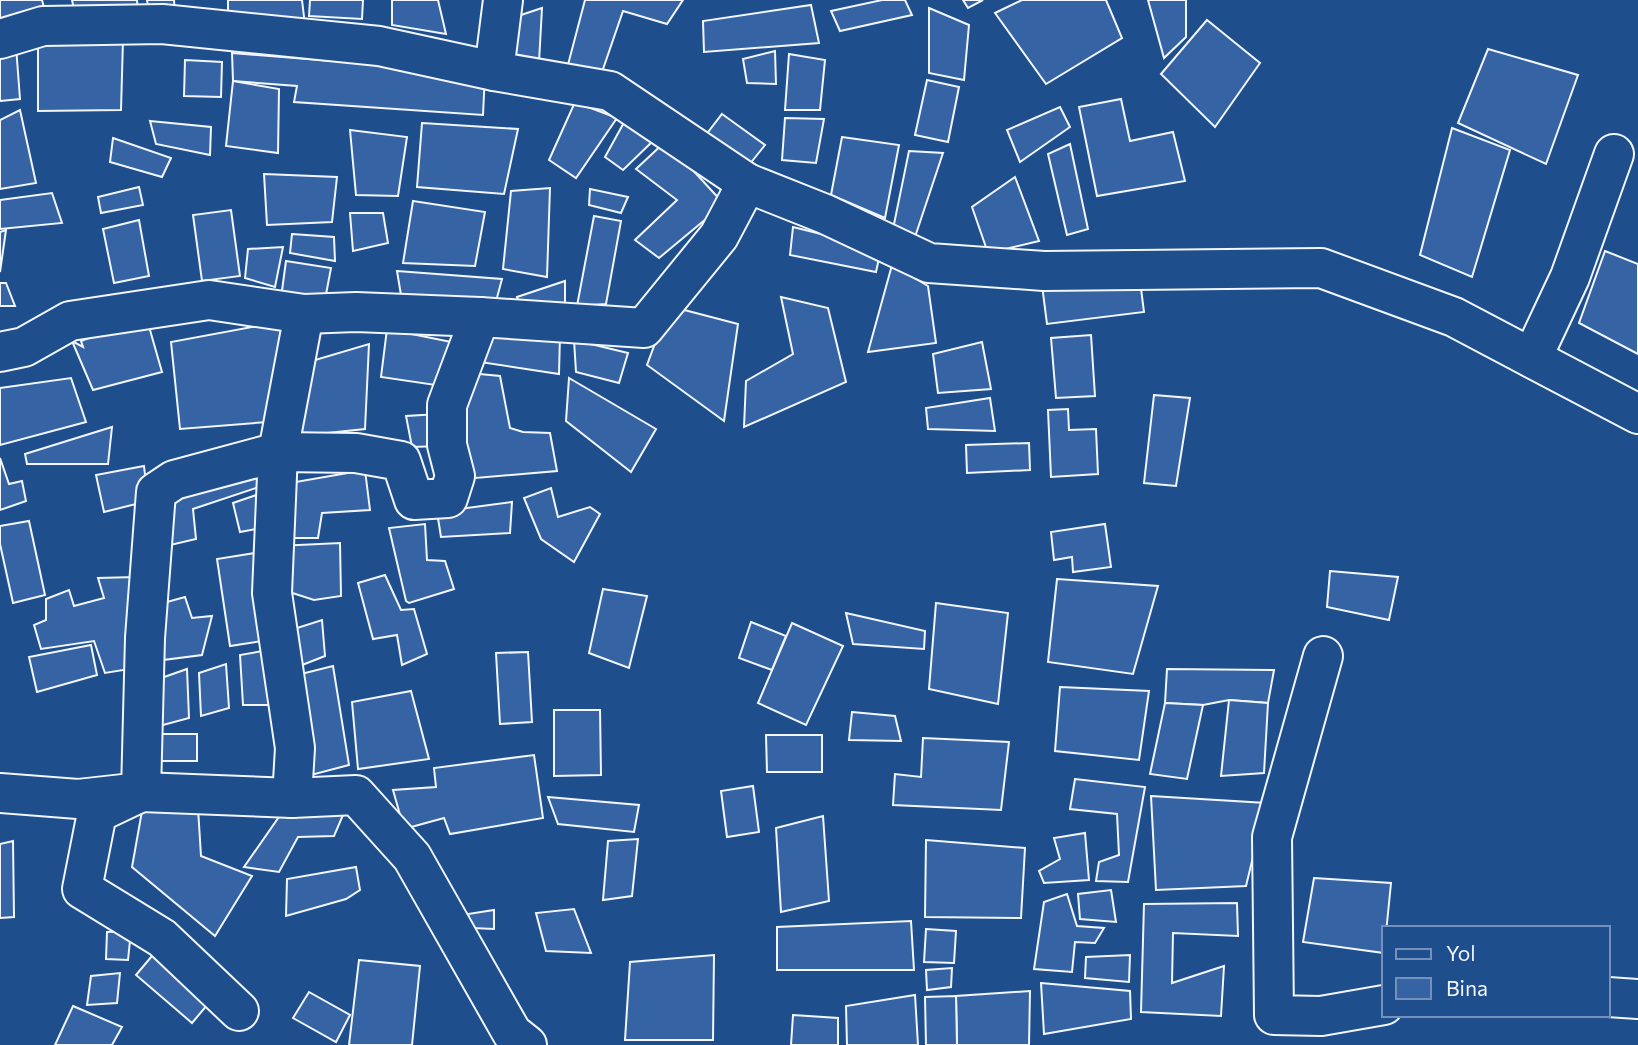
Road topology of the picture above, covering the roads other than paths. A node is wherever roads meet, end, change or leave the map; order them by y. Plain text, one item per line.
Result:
1 (503, 0) edge
2 (0, 39) edge
3 (494, 71) junction
4 (1614, 154) dead end
5 (747, 183) junction
6 (304, 314) junction
7 (480, 317) junction
8 (0, 352) edge
9 (1532, 358) junction
10 (1638, 414) edge
11 (278, 452) junction
12 (1323, 656) dead end
13 (141, 792) junction
14 (0, 793) edge
15 (292, 798) junction
16 (1610, 997) edge
17 (1638, 999) edge
18 (1382, 1005) edge
19 (239, 1011) dead end
20 (527, 1045) edge

1 - 3 street
2 - 3 street
3 - 5 street
4 - 9 street
5 - 7 street
5 - 9 street
6 - 7 street
6 - 8 street
6 - 11 street
7 - 11 street
9 - 10 street
11 - 13 street
11 - 15 street
12 - 18 street
13 - 14 street
13 - 15 street
13 - 19 street
15 - 20 street
16 - 17 street

